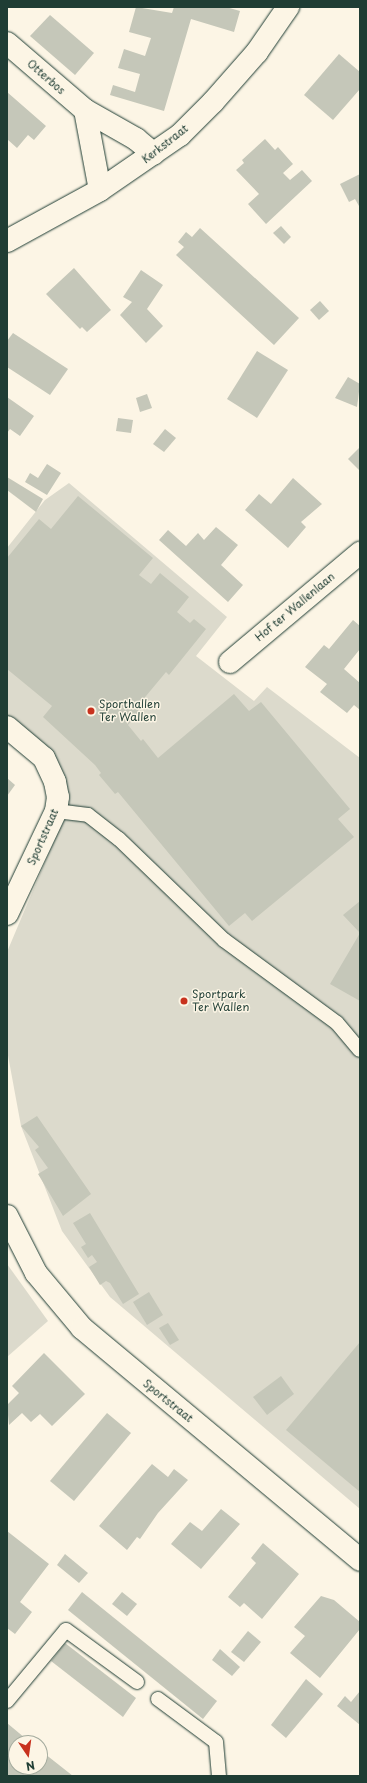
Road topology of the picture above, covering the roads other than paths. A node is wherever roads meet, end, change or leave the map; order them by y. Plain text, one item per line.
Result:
1 (288, 7) edge
2 (7, 43) edge
3 (85, 110) junction
4 (154, 154) junction
5 (100, 190) junction
6 (7, 241) edge
7 (360, 553) edge
8 (230, 662) dead end
9 (7, 727) edge
10 (56, 811) junction
11 (7, 914) edge
12 (360, 1050) edge
13 (7, 1216) edge
14 (360, 1560) edge
15 (137, 1682) dead end
16 (158, 1699) dead end
17 (7, 1701) edge
18 (219, 1776) edge

1 - 4 street, Kerkstraat
2 - 3 street, Otterbos
3 - 4 street, Otterbos
3 - 5 street
4 - 5 street, Kerkstraat
5 - 6 street, Kerkstraat
7 - 8 street, Hof ter Wallenlaan
9 - 10 street, Sportstraat
10 - 11 street, Sportstraat
10 - 12 lane
13 - 14 street, Sportstraat
15 - 17 lane
16 - 18 lane

